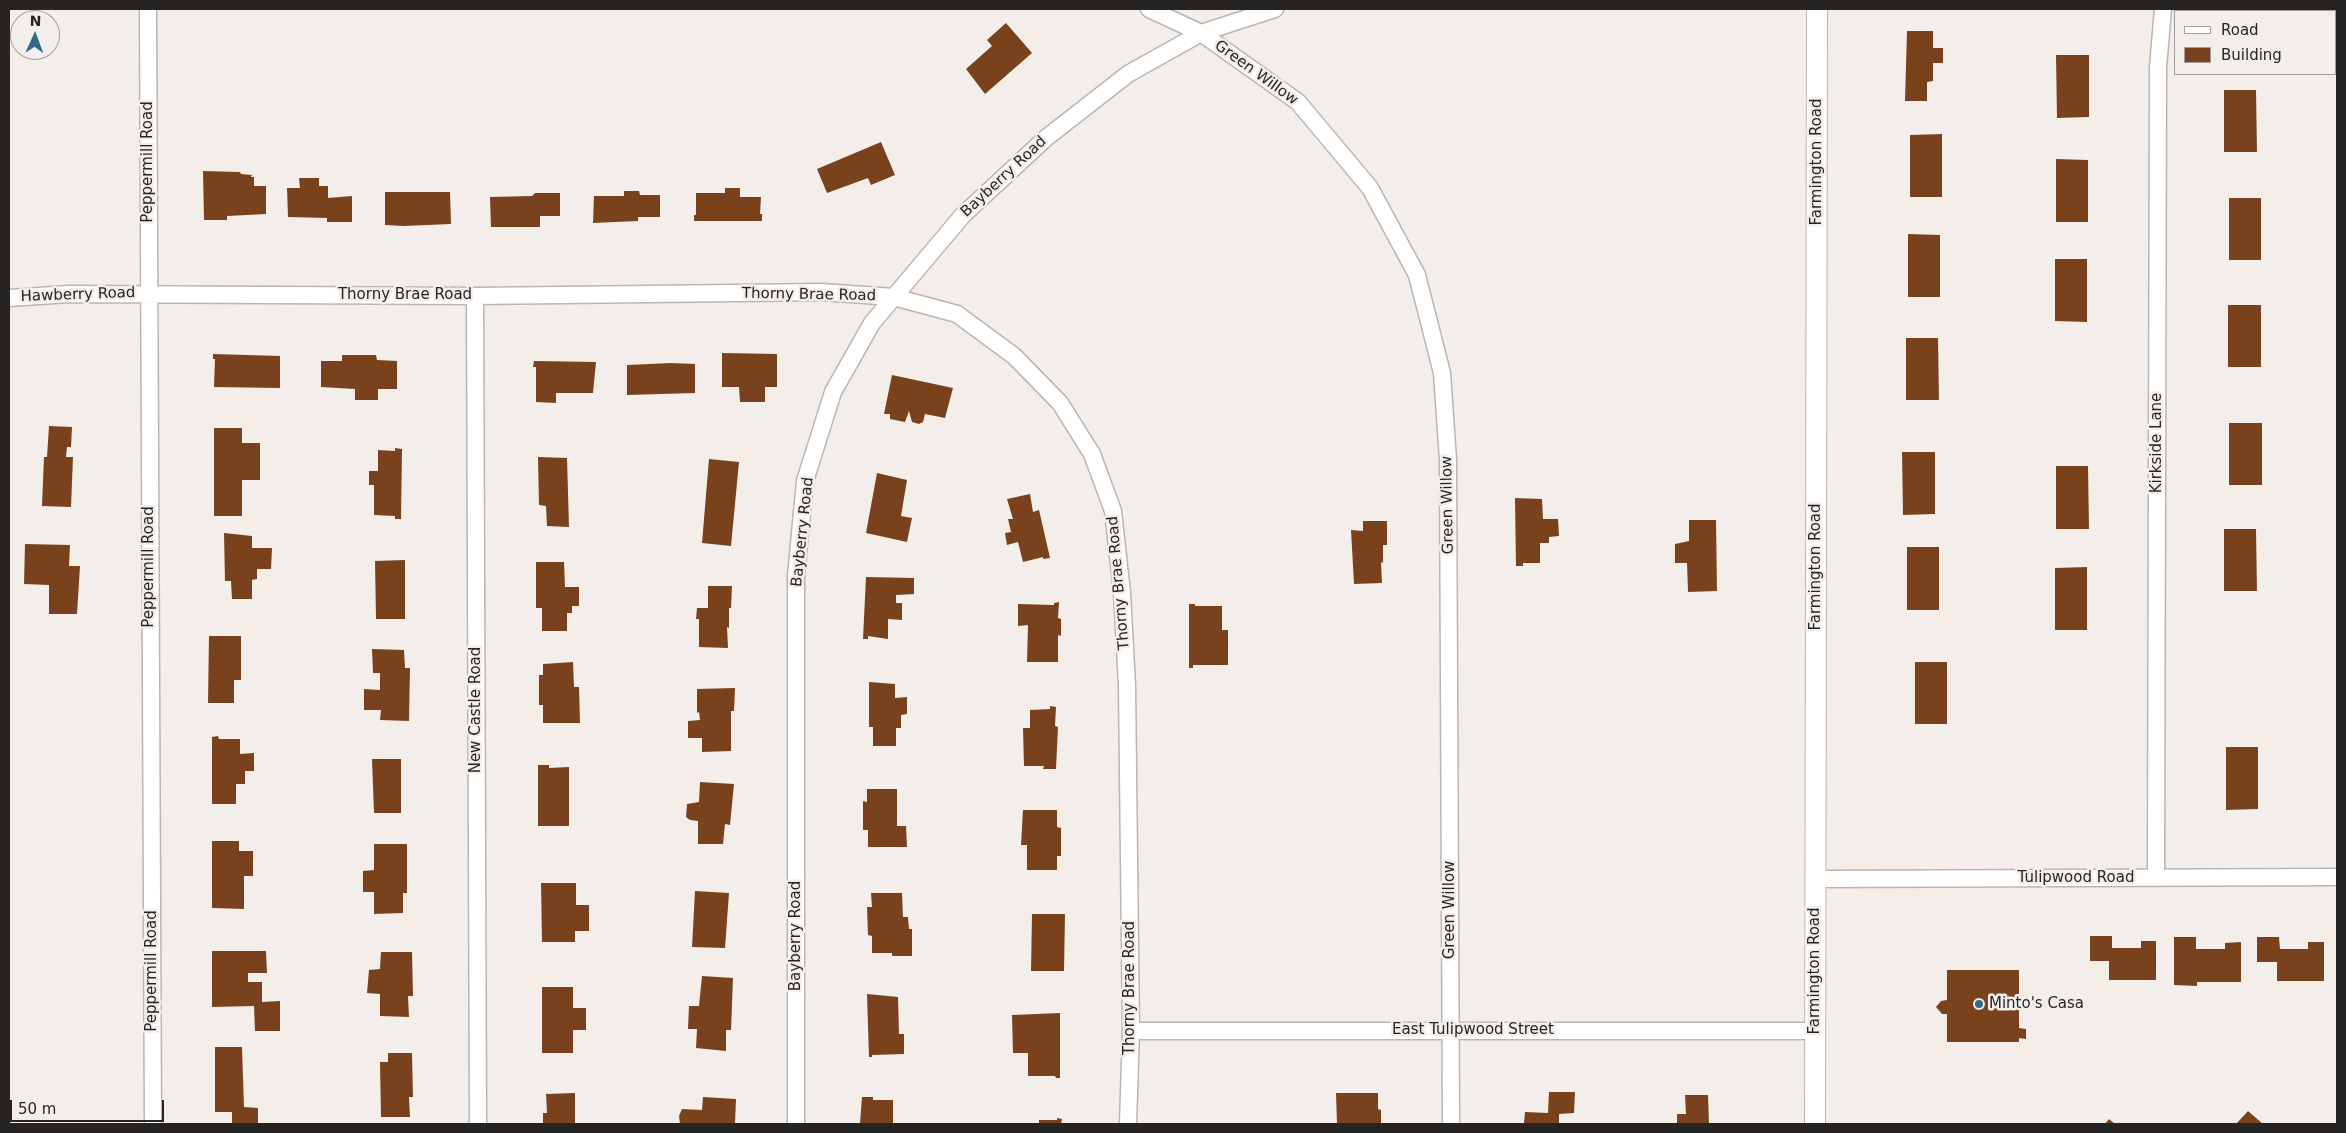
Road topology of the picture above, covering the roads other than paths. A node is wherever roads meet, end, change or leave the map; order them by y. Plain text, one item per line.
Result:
1 (148, 9) edge
2 (1150, 9) edge
3 (1275, 9) edge
4 (1817, 9) edge
5 (2164, 9) edge
6 (1201, 33) junction
7 (148, 293) junction
8 (475, 296) junction
9 (894, 297) junction
10 (9, 298) edge
11 (2156, 877) junction
12 (2337, 877) edge
13 (1815, 879) junction
14 (1451, 1030) junction
15 (1131, 1031) junction
16 (1815, 1031) junction
17 (153, 1124) edge
18 (478, 1124) edge
19 (796, 1124) edge
20 (1128, 1124) edge
21 (1451, 1124) edge
22 (1815, 1124) edge

1 - 7 street, Peppermill Road
2 - 6 street, Green Willow
3 - 6 street, Bayberry Road
4 - 13 street, Farmington Road
5 - 11 street, Kirkside Lane
6 - 9 street, Bayberry Road
6 - 14 street, Green Willow
7 - 8 street, Thorny Brae Road
7 - 10 street, Hawberry Road
7 - 17 street, Peppermill Road
8 - 9 street, Thorny Brae Road
8 - 18 street, New Castle Road
9 - 15 street, Thorny Brae Road
9 - 19 street, Bayberry Road
11 - 12 street, Tulipwood Road
11 - 13 street, Tulipwood Road
13 - 16 street, Farmington Road
14 - 15 street, East Tulipwood Street
14 - 16 street, East Tulipwood Street
14 - 21 street, Green Willow
15 - 20 street, Thorny Brae Road
16 - 22 street, Farmington Road

